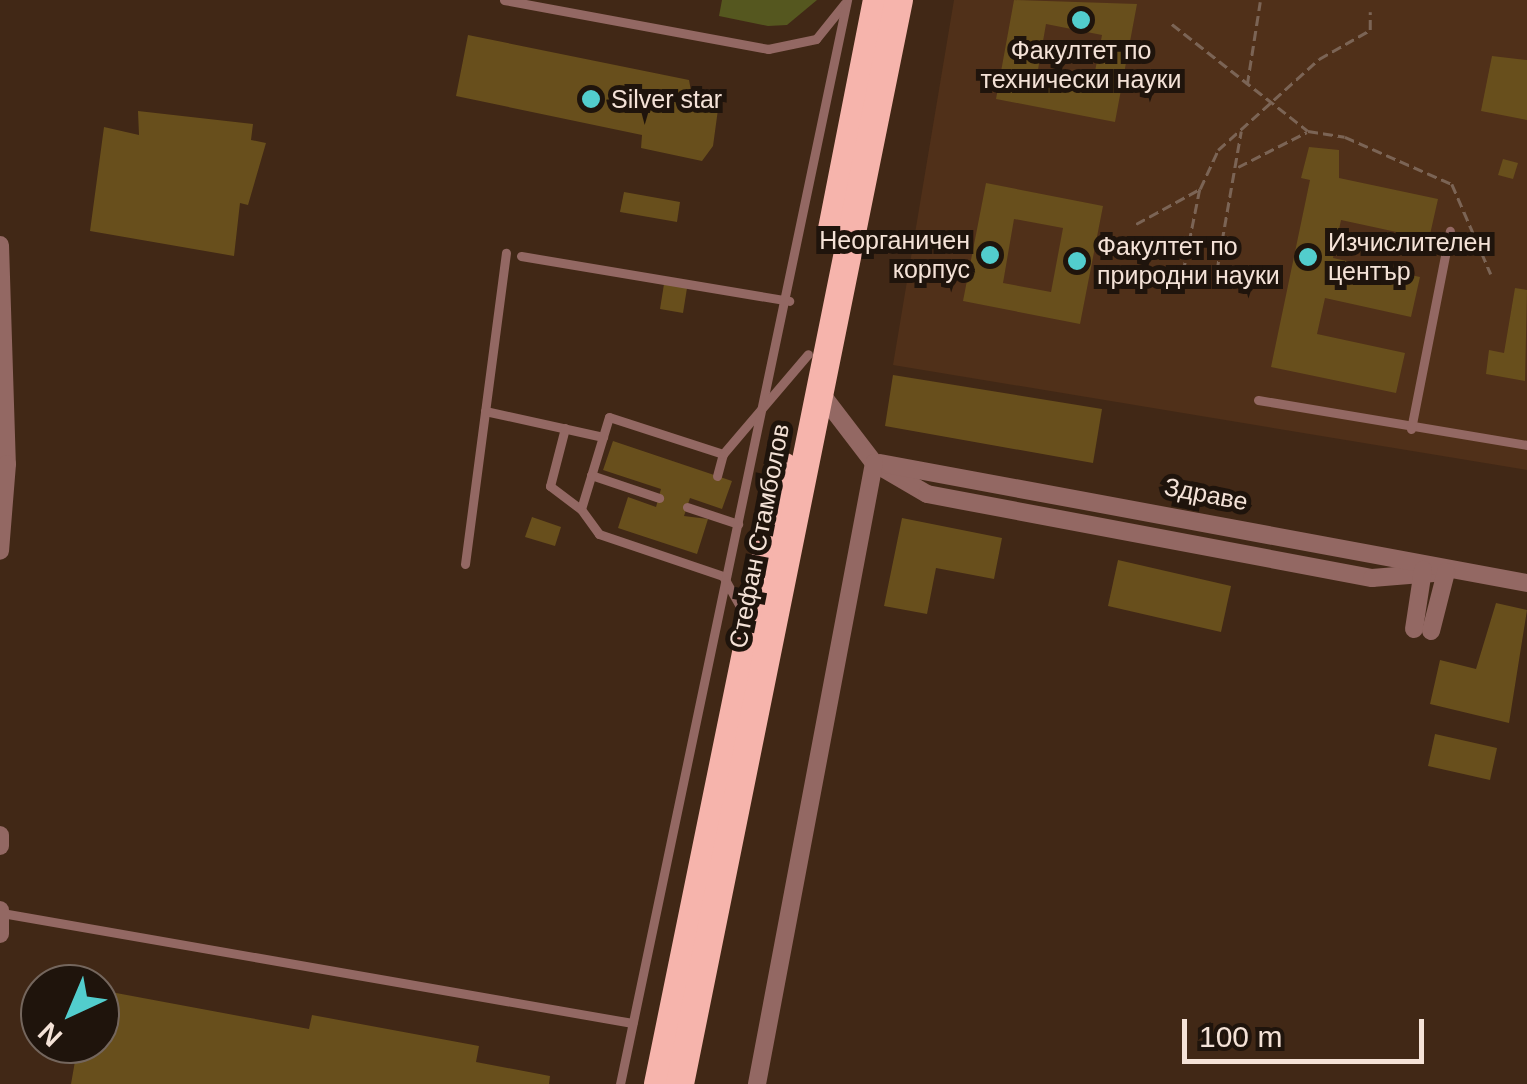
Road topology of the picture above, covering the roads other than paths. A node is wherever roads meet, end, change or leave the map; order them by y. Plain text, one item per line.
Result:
1 (504, 0) edge
2 (847, 0) edge
3 (877, 0) edge
4 (900, 0) edge
5 (1450, 231) dead end
6 (0, 245) edge
7 (506, 253) dead end
8 (521, 256) dead end
9 (790, 300) junction
10 (808, 354) junction
11 (818, 390) junction
12 (770, 392) junction
13 (1258, 400) dead end
14 (485, 411) junction
15 (565, 428) junction
16 (1411, 429) junction
17 (603, 438) junction
18 (1527, 445) edge
19 (723, 454) junction
20 (874, 463) junction
21 (591, 475) junction
22 (716, 476) dead end
23 (659, 498) dead end
24 (687, 507) dead end
25 (580, 509) junction
26 (738, 524) junction
27 (0, 551) edge
28 (465, 564) dead end
29 (1423, 571) junction
30 (1446, 572) junction
31 (723, 576) junction
32 (1527, 583) edge
33 (750, 624) junction
34 (0, 835) edge
35 (0, 846) edge
36 (1, 912) edge
37 (0, 934) edge
38 (632, 1023) junction
39 (620, 1084) edge
40 (658, 1084) edge
41 (680, 1084) edge
42 (757, 1084) edge

1 - 2 lane
2 - 9 lane
3 - 10 highway, Стефан Стамболов
4 - 11 highway, Стефан Стамболов
5 - 16 lane
6 - 27 street
7 - 14 lane
8 - 9 lane
9 - 12 lane
10 - 12 lane
10 - 33 highway, Стефан Стамболов
11 - 20 street
11 - 41 highway, Стефан Стамболов
12 - 19 lane
12 - 26 lane
13 - 16 lane
14 - 15 lane
14 - 28 lane
15 - 17 lane
15 - 25 lane
16 - 18 lane
17 - 19 lane
17 - 21 lane
19 - 22 lane
20 - 29 street, Здраве
20 - 29 street
20 - 42 street
21 - 23 lane
21 - 25 lane
24 - 26 lane
25 - 31 lane
26 - 31 lane
29 - 30 street
29 - 30 street
30 - 32 street
31 - 33 lane
31 - 38 lane
33 - 40 highway, Стефан Стамболов
34 - 35 street
36 - 37 street
36 - 38 lane
38 - 39 lane

